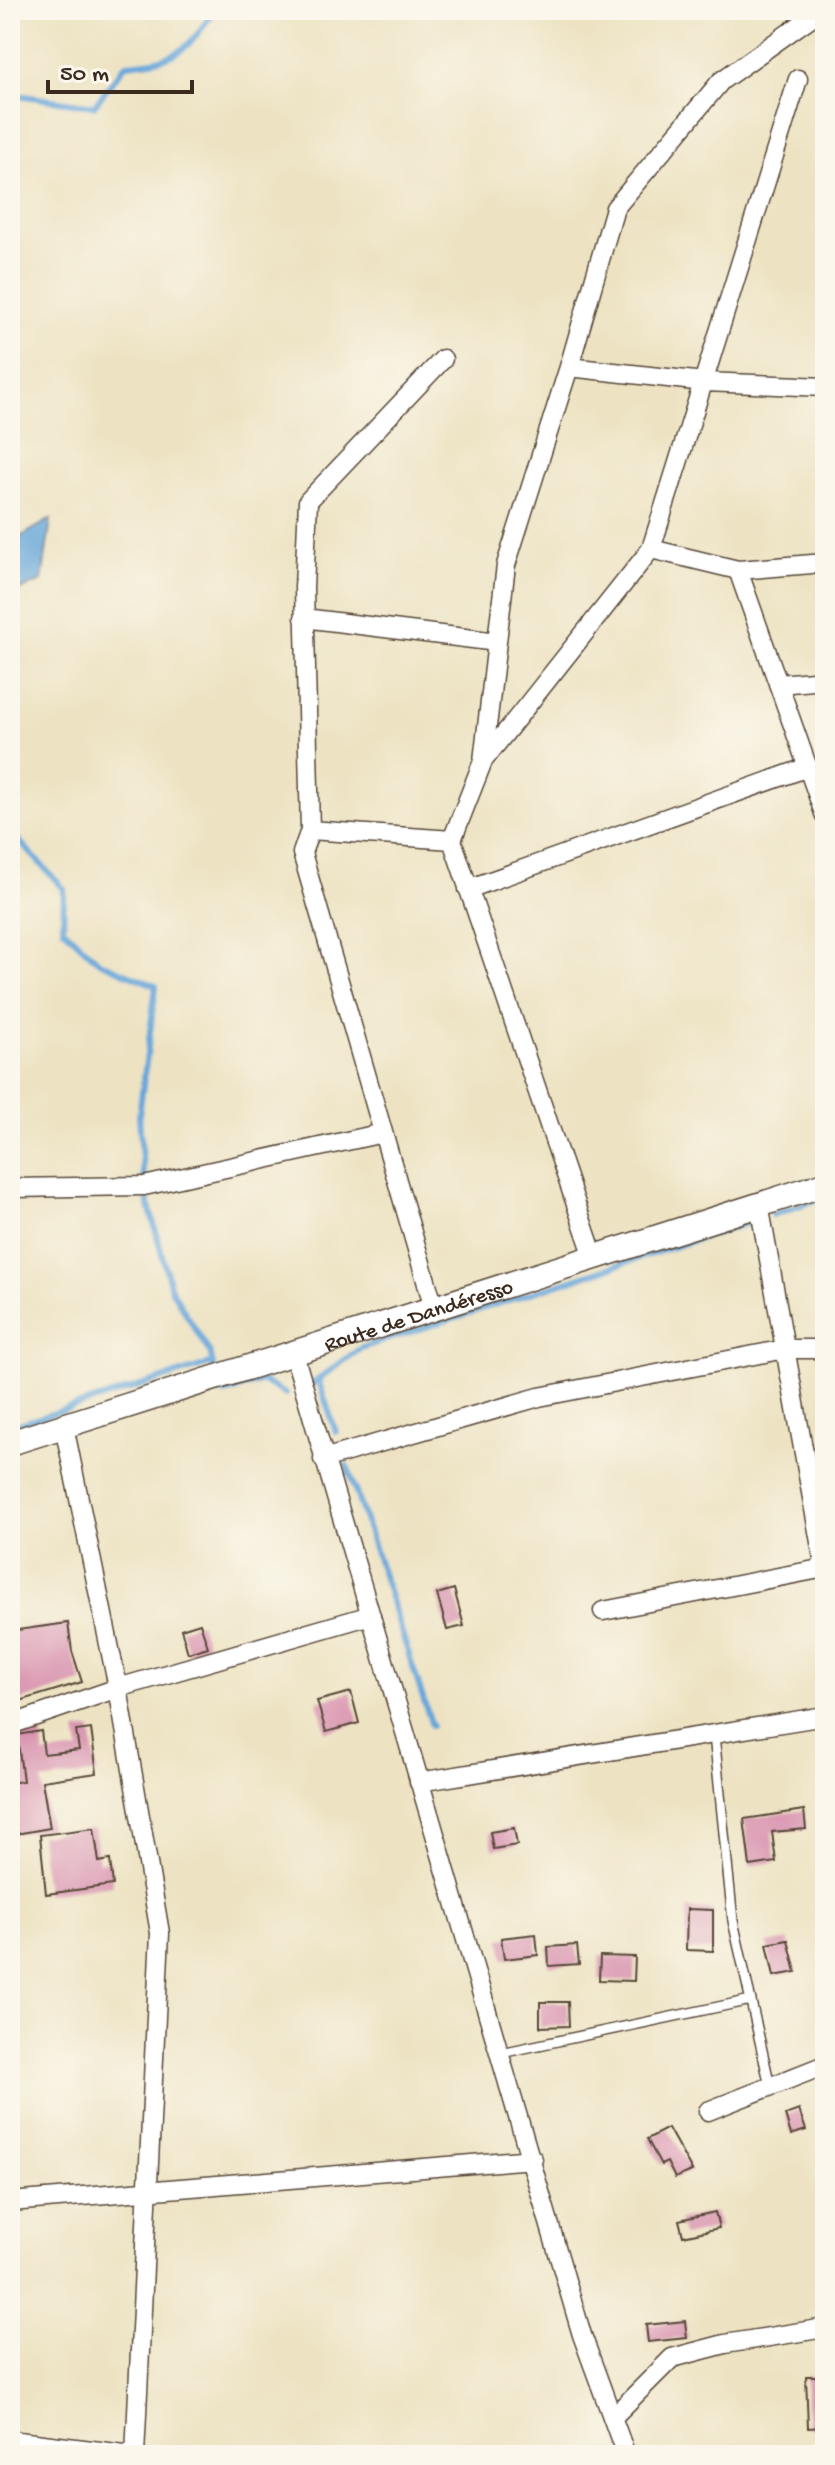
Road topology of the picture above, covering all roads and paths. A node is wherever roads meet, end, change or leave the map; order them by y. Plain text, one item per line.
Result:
1 (821, 10) edge
2 (798, 79) dead end
3 (443, 359) dead end
4 (569, 367) junction
5 (704, 382) junction
6 (825, 387) edge
7 (651, 549) junction
8 (825, 562) edge
9 (738, 570) junction
10 (304, 618) junction
11 (497, 642) junction
12 (825, 680) edge
13 (778, 684) junction
14 (483, 761) junction
15 (808, 767) junction
16 (825, 816) edge
17 (310, 830) junction
18 (452, 840) junction
19 (468, 889) junction
20 (383, 1133) junction
21 (825, 1184) edge
22 (10, 1188) edge
23 (759, 1204) junction
24 (594, 1257) junction
25 (434, 1308) junction
26 (785, 1349) junction
27 (825, 1349) edge
28 (294, 1354) junction
29 (64, 1426) junction
30 (10, 1443) edge
31 (323, 1459) junction
32 (825, 1569) edge
33 (603, 1611) dead end
34 (371, 1615) junction
35 (118, 1688) junction
36 (825, 1716) edge
37 (10, 1725) edge
38 (714, 1735) junction
39 (419, 1782) junction
40 (751, 2000) junction
41 (501, 2053) junction
42 (825, 2065) edge
43 (770, 2087) junction
44 (708, 2111) dead end
45 (533, 2159) junction
46 (150, 2193) junction
47 (10, 2202) edge
48 (825, 2328) edge
49 (613, 2417) junction
50 (10, 2440) edge
51 (134, 2455) edge
52 (626, 2455) edge

1 - 4 street
2 - 5 street
3 - 10 street
4 - 5 street
4 - 11 street
5 - 6 street
5 - 7 street
7 - 9 street
7 - 14 street
8 - 9 street
9 - 13 street
10 - 11 street
10 - 17 street
11 - 14 street
12 - 13 street
13 - 15 street
14 - 18 street
15 - 16 street
15 - 19 street
17 - 18 street
17 - 20 street
18 - 19 street
19 - 24 street
20 - 22 street
20 - 25 street
21 - 23 street, Route de Dandéresso
23 - 24 street, Route de Dandéresso
23 - 26 street
24 - 25 street, Route de Dandéresso
25 - 28 street, Route de Dandéresso
26 - 27 street
26 - 31 street
26 - 32 street
28 - 29 street, Route de Dandéresso
28 - 31 street
29 - 30 street, Route de Dandéresso
29 - 35 street
31 - 34 street
32 - 33 street
34 - 35 street
34 - 39 street
35 - 37 street
35 - 46 street
36 - 38 street
38 - 39 street
38 - 40 lane
39 - 41 street
40 - 41 lane
40 - 43 lane
41 - 45 street
42 - 43 street
43 - 44 street
45 - 46 street
45 - 49 street
46 - 47 street
46 - 51 street
48 - 49 street
49 - 52 street
50 - 51 street

